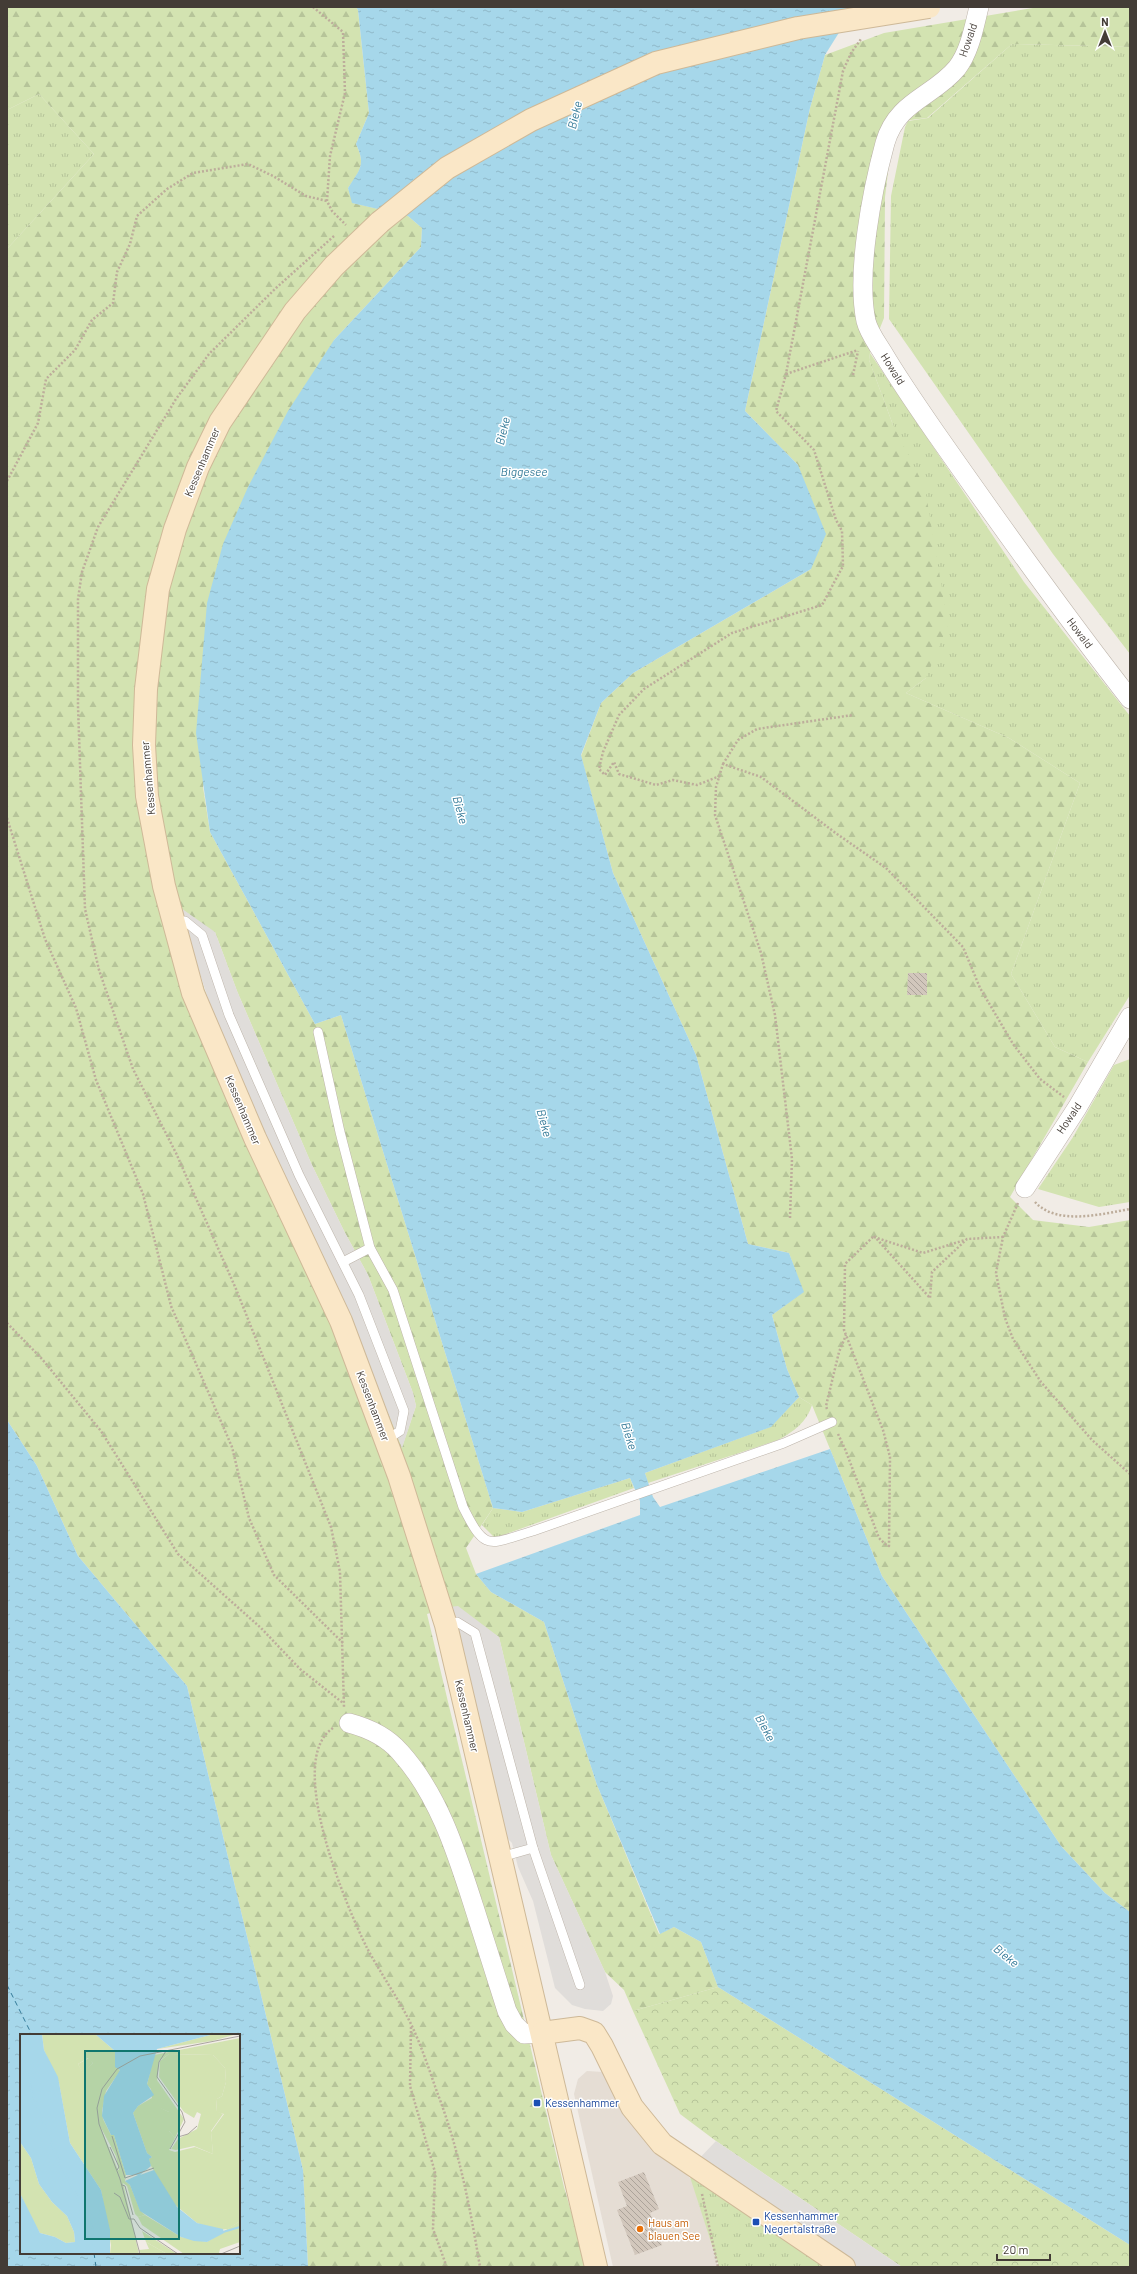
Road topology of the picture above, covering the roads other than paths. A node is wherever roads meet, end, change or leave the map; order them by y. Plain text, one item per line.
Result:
1 (929, 7) edge
2 (979, 7) edge
3 (1130, 699) edge
4 (173, 921) junction
5 (1130, 1017) edge
6 (318, 1032) dead end
7 (1121, 1047) edge
8 (1025, 1188) road end
9 (370, 1248) junction
10 (343, 1262) junction
11 (832, 1422) road end
12 (386, 1440) junction
13 (446, 1625) junction
14 (349, 1723) road end
15 (533, 1848) junction
16 (501, 1857) junction
17 (580, 1985) dead end
18 (542, 2033) junction
19 (596, 2267) edge
20 (844, 2267) edge

1 - 4 main road, Kessenhammer, bridge
2 - 3 street, Howald
4 - 10 lane
4 - 12 main road, Kessenhammer
5 - 7 street, Howald
6 - 9 lane
7 - 8 street, Howald
9 - 10 lane
9 - 11 lane
10 - 12 lane
12 - 13 main road, Kessenhammer
13 - 15 lane
13 - 16 main road, Kessenhammer
14 - 18 street
15 - 16 lane
15 - 17 lane
16 - 18 main road, Kessenhammer
18 - 19 main road, Kessenhammer
18 - 20 main road

